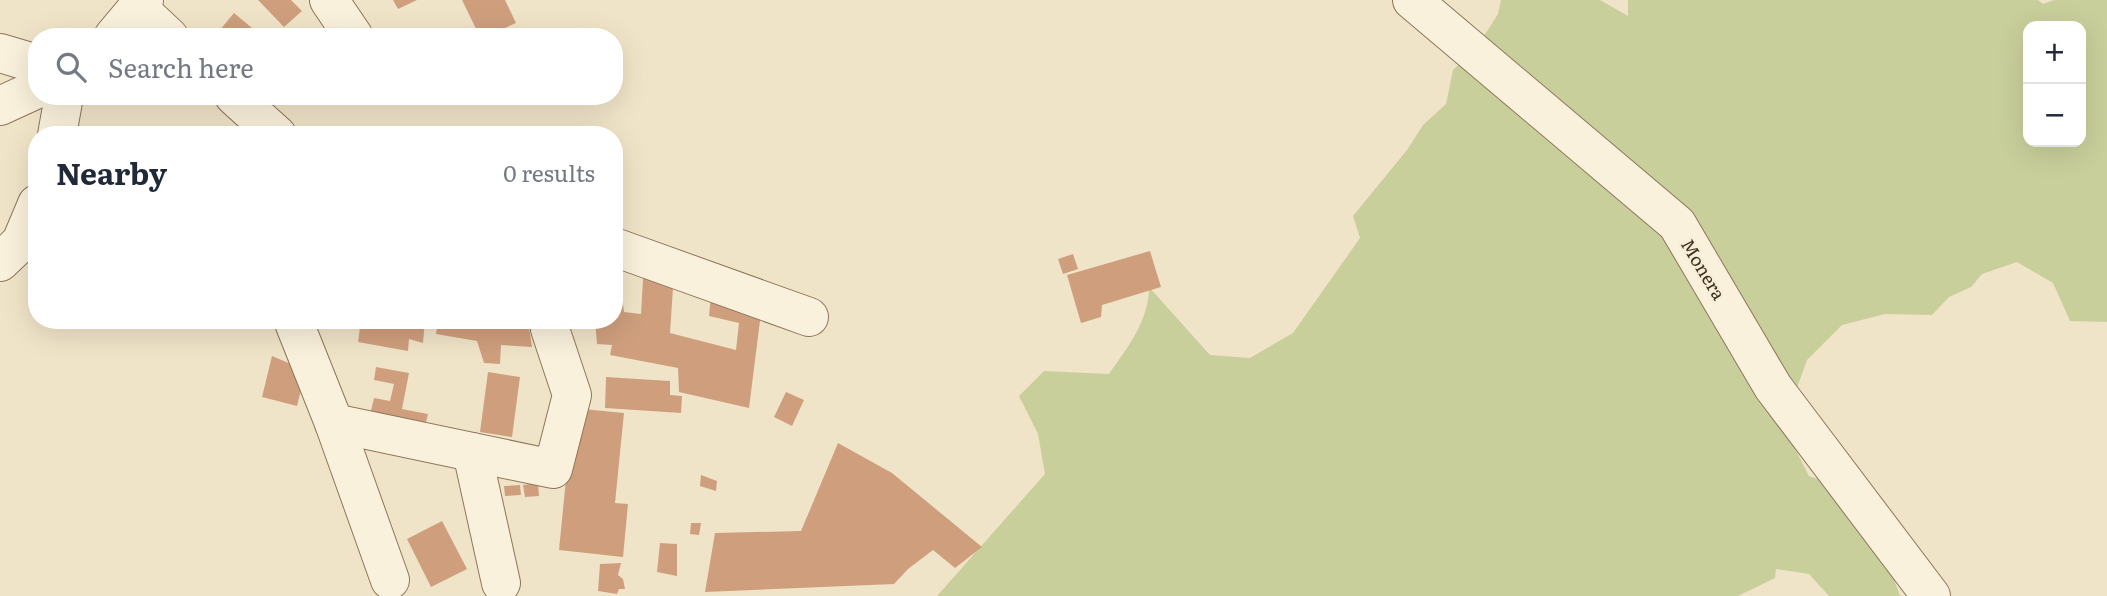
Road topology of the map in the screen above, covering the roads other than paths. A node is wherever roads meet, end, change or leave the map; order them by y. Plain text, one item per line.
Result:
1 (329, 0) edge
2 (1412, 0) edge
3 (141, 4) edge
4 (121, 28) edge
5 (161, 28) edge
6 (348, 28) edge
7 (0, 53) edge
8 (28, 61) edge
9 (28, 93) edge
10 (62, 105) edge
11 (244, 105) edge
12 (0, 106) edge
13 (59, 126) edge
14 (266, 126) edge
15 (28, 225) edge
16 (623, 250) edge
17 (0, 262) edge
18 (809, 317) dead end
19 (297, 329) edge
20 (550, 329) edge
21 (334, 424) junction
22 (472, 452) junction
23 (390, 580) dead end
24 (501, 583) dead end
25 (1931, 596) edge

1 - 6 street
2 - 25 street, Monera
3 - 4 street
3 - 5 street
7 - 8 street
9 - 12 street
10 - 13 street
11 - 14 street
15 - 17 street
16 - 18 street
19 - 21 street
20 - 22 street
21 - 22 street
21 - 23 street
22 - 24 street

